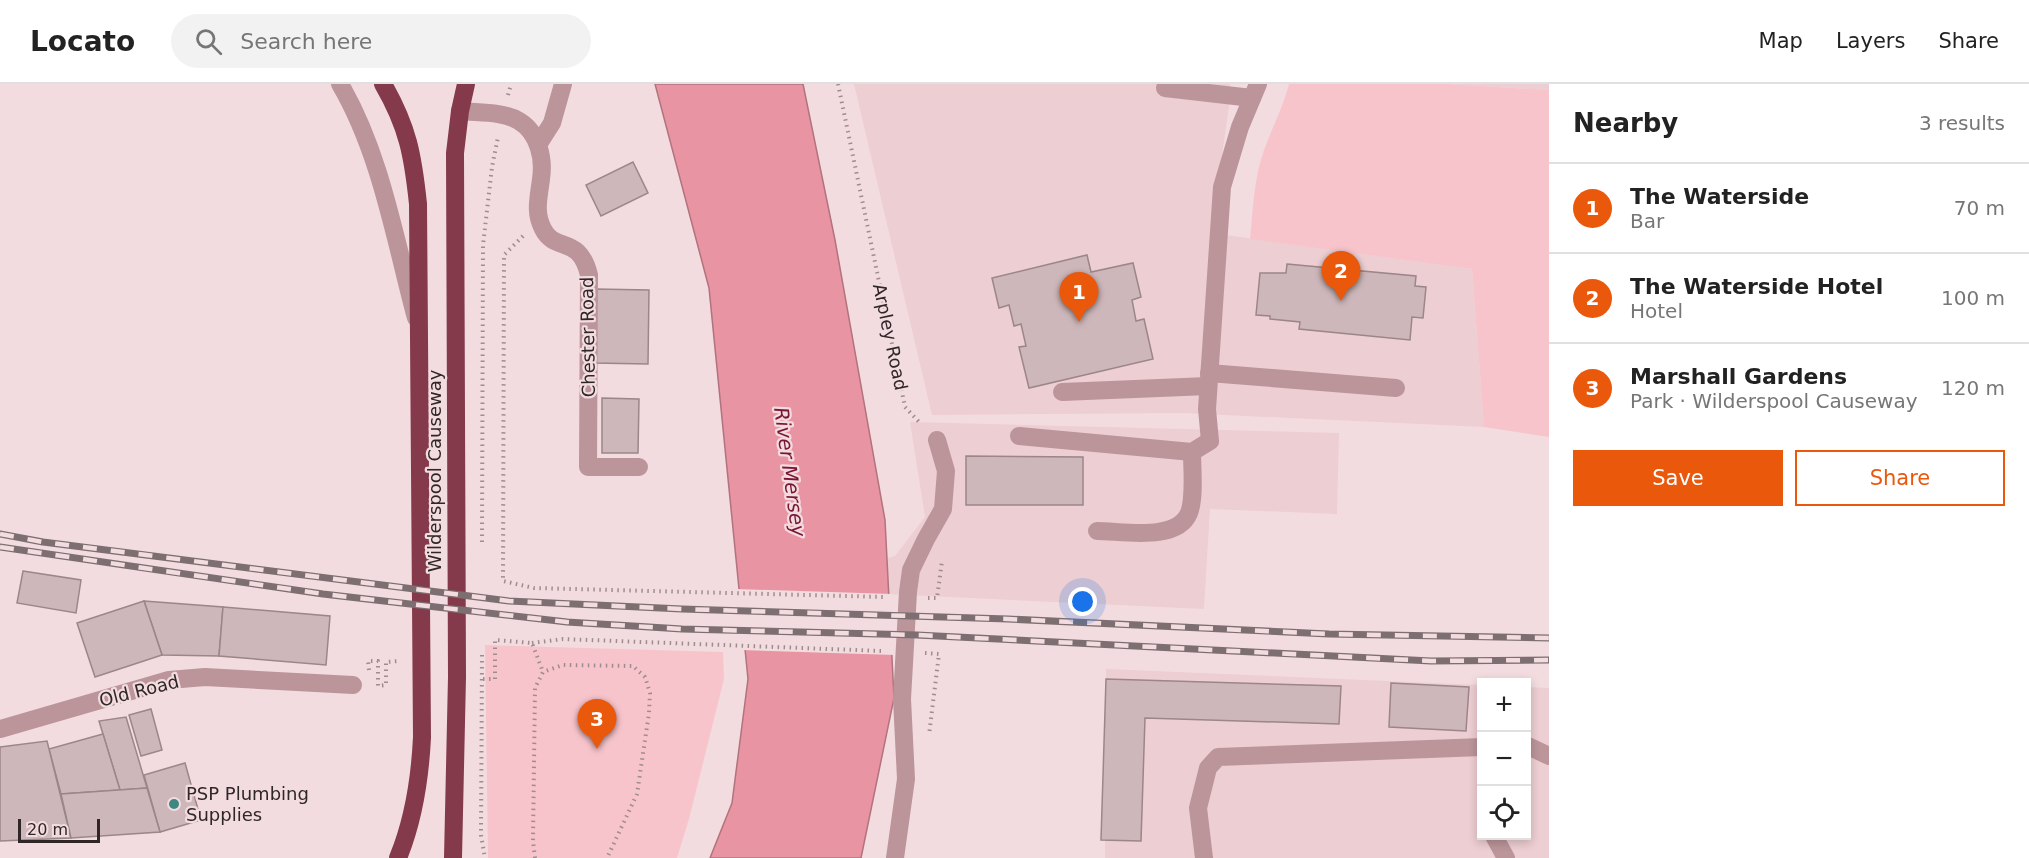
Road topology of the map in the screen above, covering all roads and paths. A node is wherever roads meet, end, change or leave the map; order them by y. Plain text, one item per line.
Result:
1 (340, 84) edge
2 (383, 84) edge
3 (466, 84) edge
4 (511, 84) edge
5 (563, 84) edge
6 (838, 84) edge
7 (1165, 88) dead end
8 (1255, 91) edge
9 (508, 95) dead end
10 (460, 111) junction
11 (499, 134) dead end
12 (538, 144) junction
13 (539, 220) junction
14 (419, 331) junction
15 (1208, 380) junction
16 (1396, 388) dead end
17 (1062, 392) dead end
18 (1019, 436) dead end
19 (937, 440) joint
20 (1192, 452) junction
21 (639, 467) dead end
22 (1097, 531) dead end
23 (482, 551) dead end
24 (895, 597) dead end
25 (532, 643) junction
26 (482, 646) dead end
27 (893, 652) dead end
28 (917, 652) dead end
29 (399, 661) dead end
30 (369, 671) dead end
31 (543, 672) junction
32 (483, 679) junction
33 (353, 685) dead end
34 (0, 729) edge
35 (928, 742) dead end
36 (1477, 747) edge
37 (1531, 747) edge
38 (1549, 756) edge
39 (1496, 840) edge
40 (398, 858) edge
41 (453, 858) edge
42 (485, 858) edge
43 (535, 858) edge
44 (607, 858) edge
45 (895, 858) edge
46 (1204, 858) edge
47 (1506, 858) edge

1 - 14 street, Wilderspool Causeway
2 - 14 highway, Wilderspool Causeway
3 - 10 highway, Wilderspool Causeway
4 - 9 path
5 - 12 street
6 - 19 path, Arpley Road
7 - 8 street
8 - 15 street
10 - 12 street
10 - 41 highway, Wilderspool Causeway
11 - 23 path
12 - 13 street
13 - 21 street, Chester Road
13 - 24 path
14 - 40 highway, Wilderspool Causeway
15 - 16 street
15 - 17 street
15 - 20 street
18 - 20 street
19 - 45 street
20 - 22 street
25 - 27 path
25 - 31 path
25 - 32 path
26 - 32 path
28 - 35 path
29 - 30 path
31 - 43 path
31 - 44 path
32 - 42 path
33 - 34 street, Old Road
36 - 46 street
37 - 38 street
39 - 47 street

